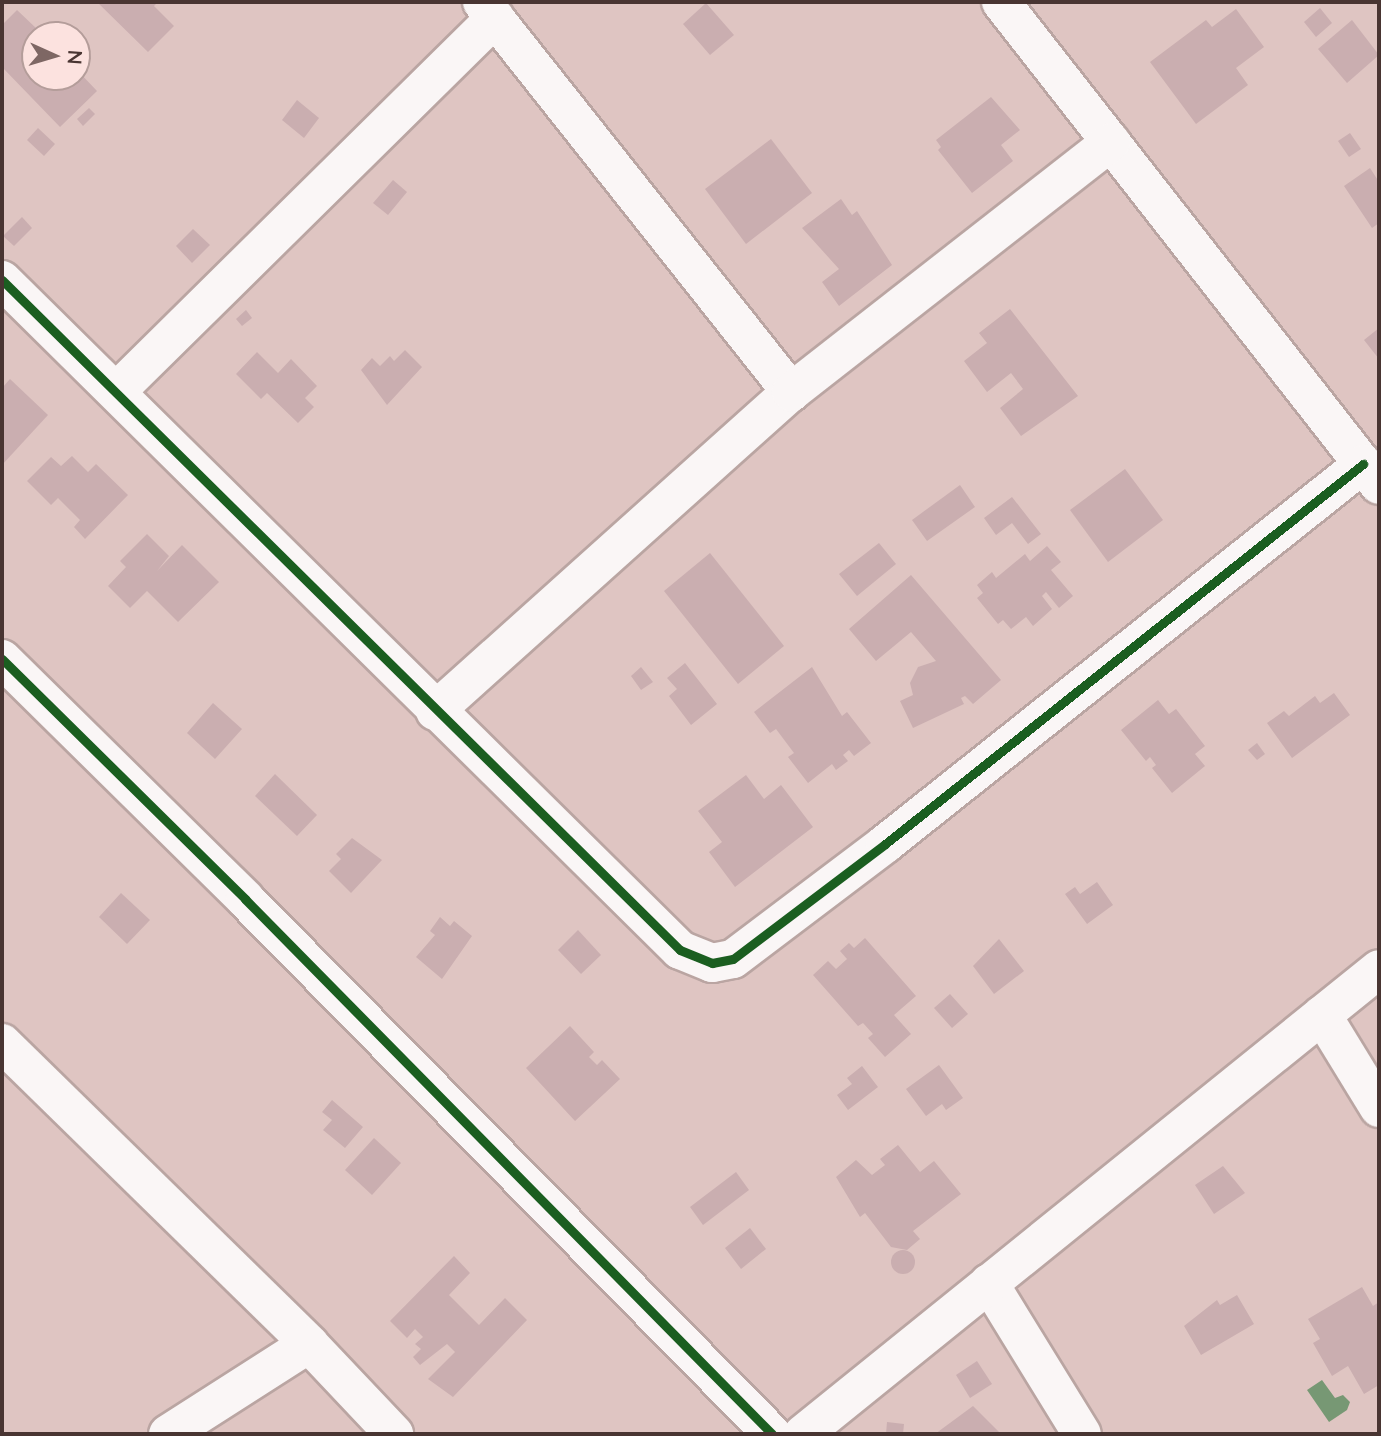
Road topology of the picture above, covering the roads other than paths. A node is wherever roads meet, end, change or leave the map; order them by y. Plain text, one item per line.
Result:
1 (1000, 2) edge
2 (488, 10) edge
3 (1111, 142) junction
4 (2, 280) edge
5 (118, 390) junction
6 (791, 392) junction
7 (1371, 475) edge
8 (2, 659) edge
9 (435, 711) junction
10 (1379, 969) edge
11 (1322, 1015) junction
12 (2, 1043) edge
13 (1379, 1108) edge
14 (989, 1283) junction
15 (309, 1344) junction
16 (168, 1434) edge
17 (394, 1434) edge
18 (772, 1434) edge
19 (803, 1434) edge
20 (1083, 1434) edge

1 - 3 street
2 - 5 street
2 - 6 street
3 - 6 street
3 - 7 street
4 - 5 street
5 - 9 street
6 - 9 street
7 - 9 street
8 - 18 street
10 - 11 street
11 - 13 street
11 - 14 street
12 - 15 street
14 - 19 street
14 - 20 street
15 - 16 street
15 - 17 street

